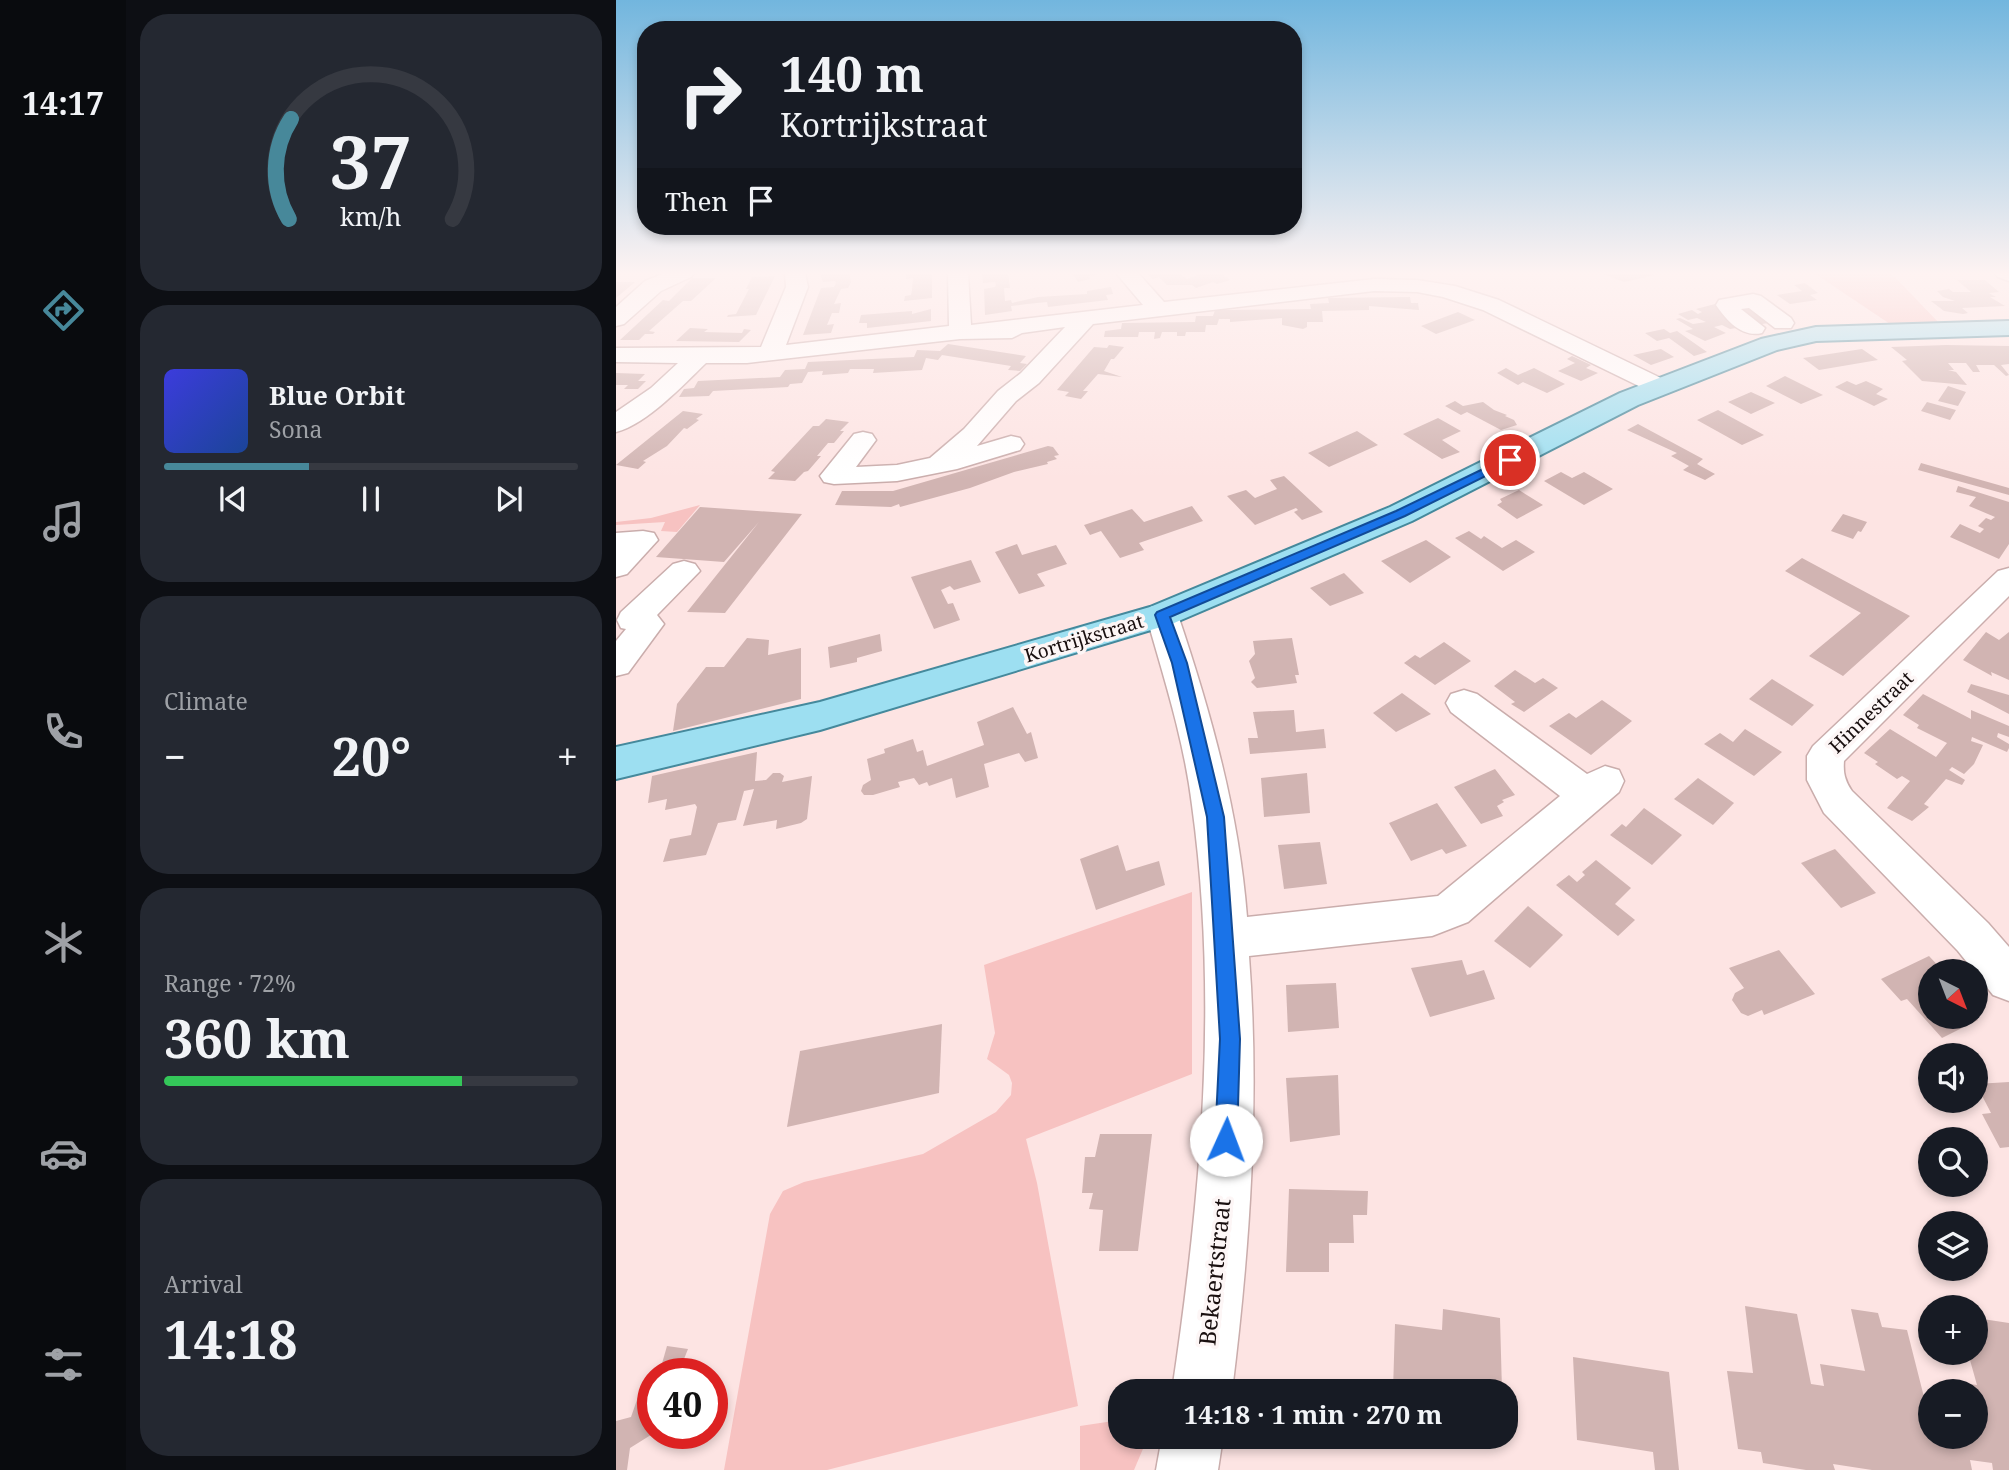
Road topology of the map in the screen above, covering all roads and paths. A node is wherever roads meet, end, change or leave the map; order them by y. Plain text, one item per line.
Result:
1 (775, 342) edge
2 (869, 342) edge
3 (1038, 342) edge
4 (1065, 342) edge
5 (1568, 342) edge
6 (1750, 342) edge
7 (1062, 345) junction
8 (771, 352) junction
9 (616, 355) edge
10 (697, 358) junction
11 (1658, 386) junction
12 (616, 424) edge
13 (863, 440) dead end
14 (616, 542) edge
15 (616, 567) edge
16 (684, 571) dead end
17 (2009, 578) edge
18 (625, 613) edge
19 (1162, 615) junction
20 (616, 664) edge
21 (1464, 703) dead end
22 (616, 763) edge
23 (1225, 939) junction
24 (2009, 980) edge
25 (1203, 1379) edge
26 (1191, 1449) edge
27 (1187, 1470) edge

1 - 8 street
2 - 8 street
3 - 7 street
4 - 7 street
5 - 11 street
6 - 11 main road, Kortrijkstraat
7 - 13 street
8 - 10 street
9 - 10 street
10 - 12 street
11 - 19 main road, Kortrijkstraat
14 - 15 street
16 - 18 street
17 - 24 street, Hinnestraat
18 - 20 street
19 - 22 main road, Kortrijkstraat
19 - 23 street, Bekaertstraat
21 - 23 street
23 - 25 street, Bekaertstraat
26 - 27 street

